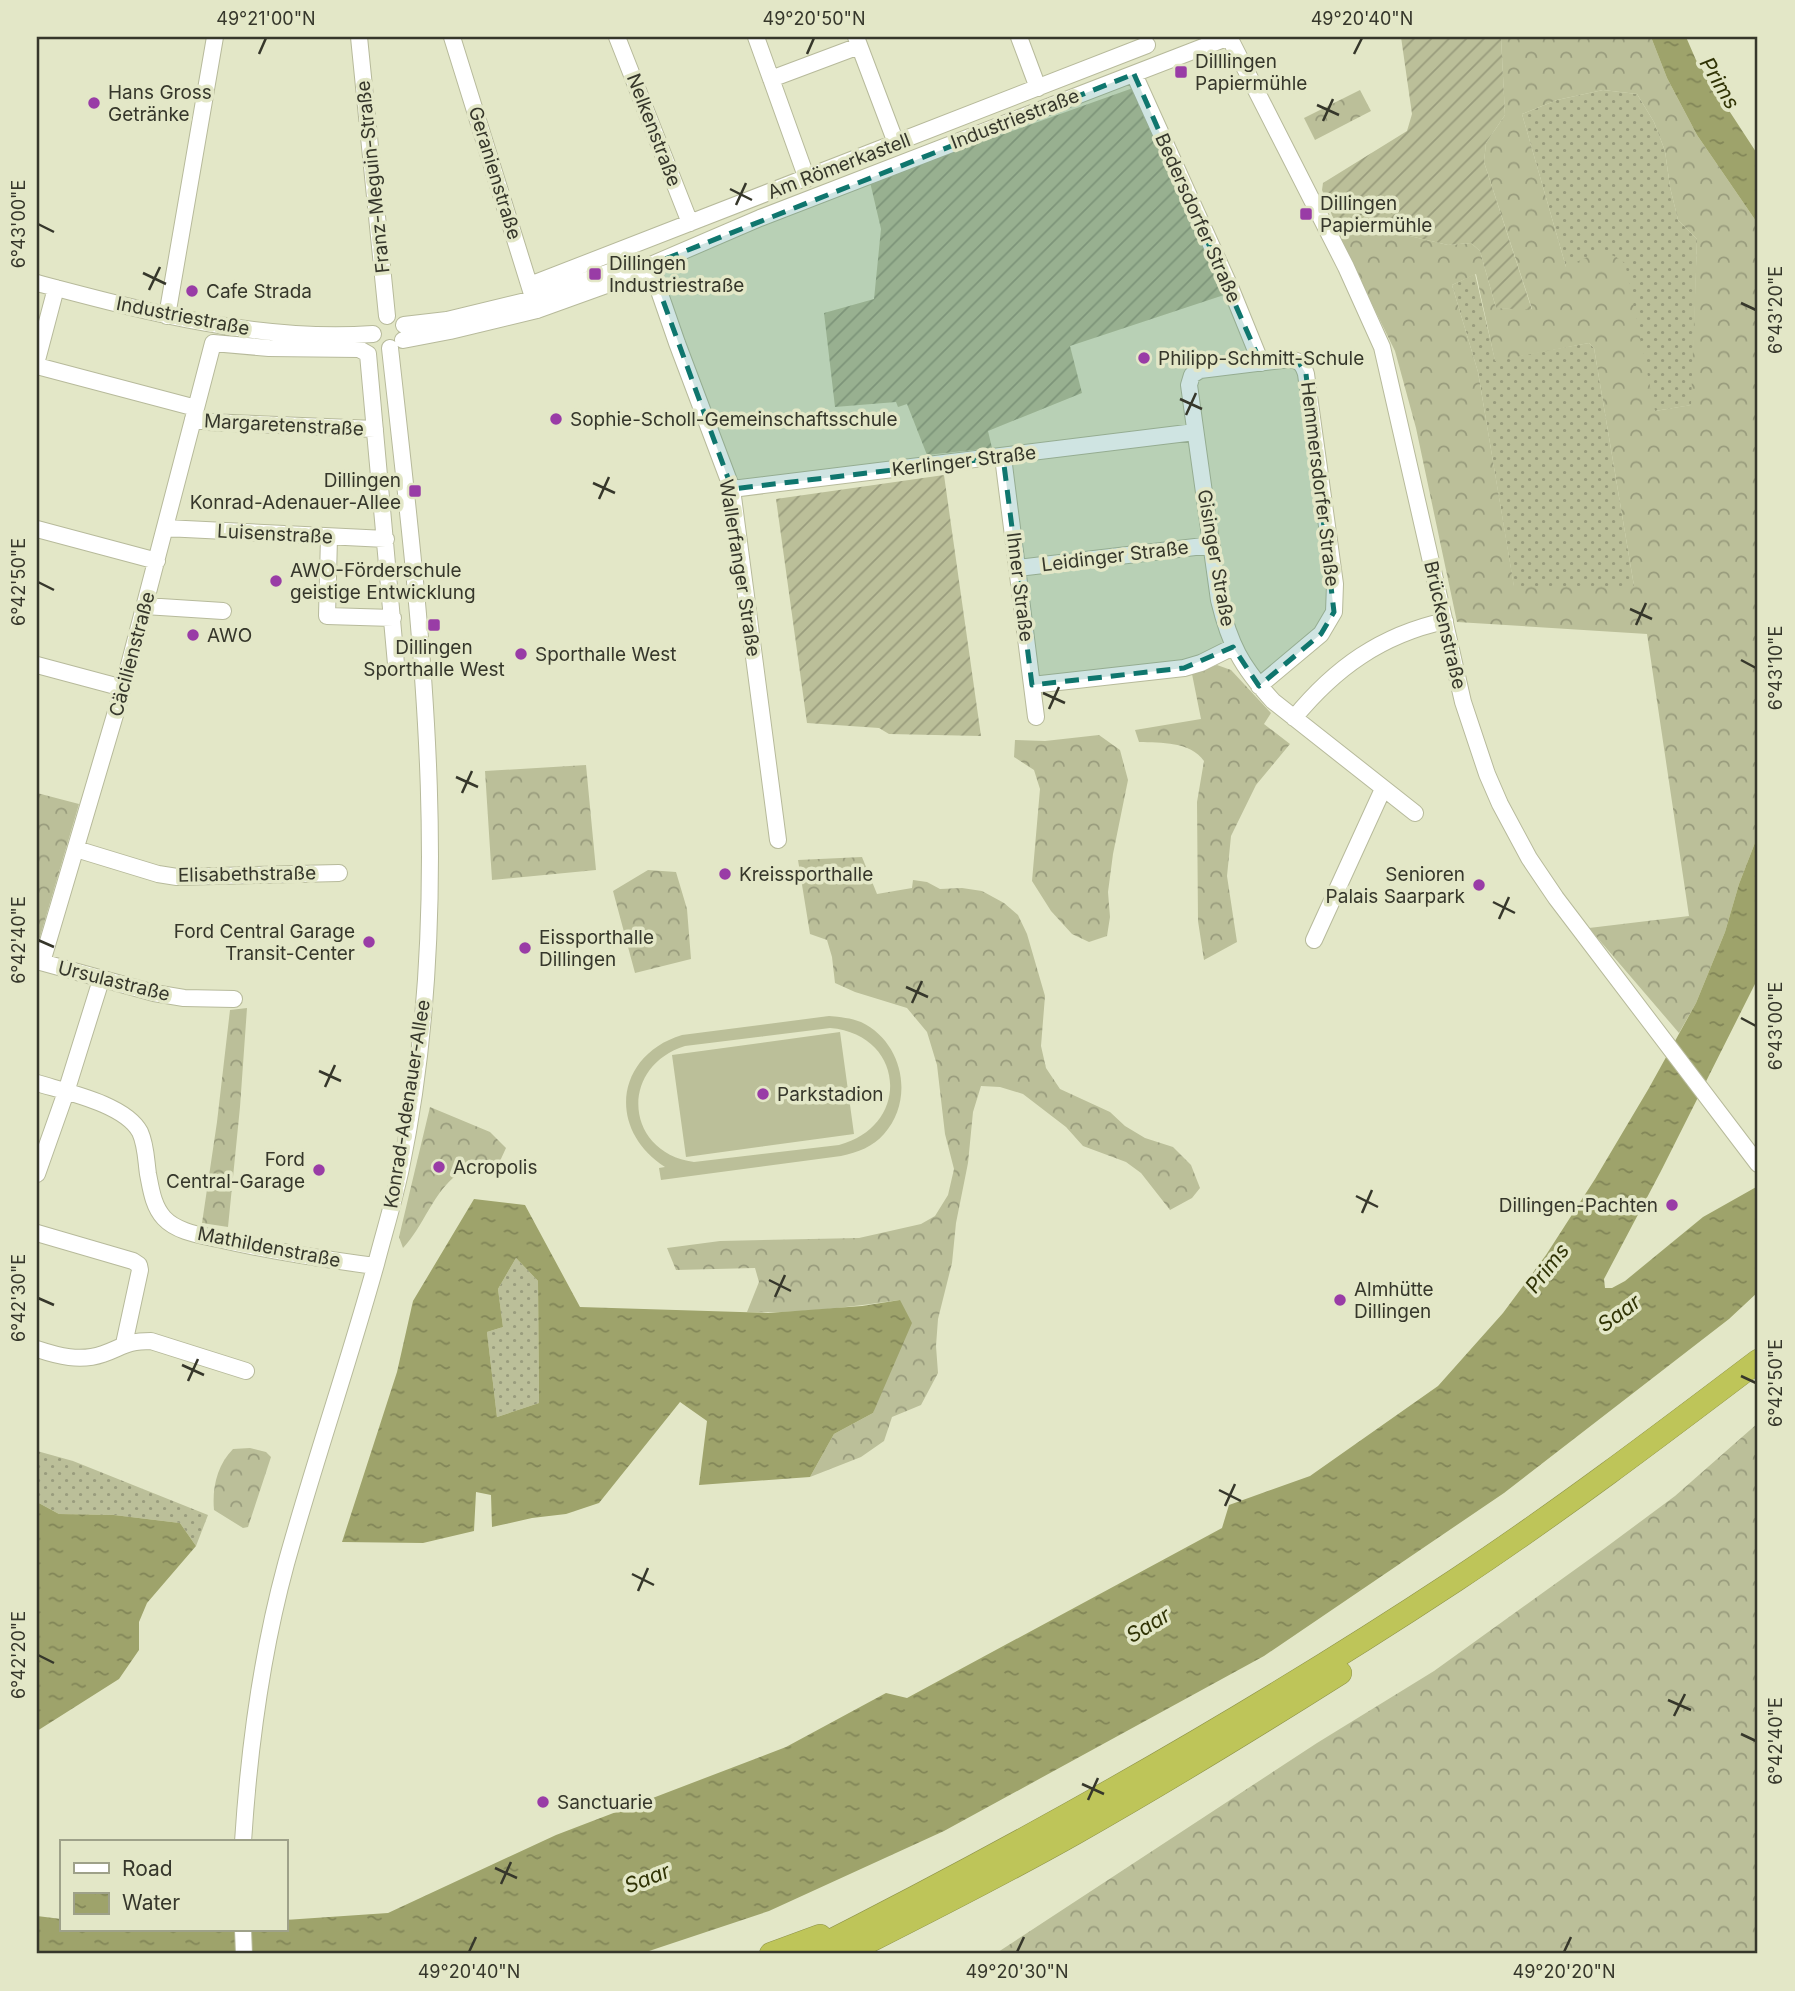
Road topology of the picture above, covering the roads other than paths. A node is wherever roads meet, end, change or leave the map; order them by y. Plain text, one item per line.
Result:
1 (215, 37) edge
2 (359, 37) edge
3 (452, 37) edge
4 (617, 37) edge
5 (756, 37) edge
6 (1019, 37) edge
7 (1229, 37) edge
8 (858, 41) edge
9 (1145, 41) edge
10 (1156, 66) junction
11 (1134, 74) junction
12 (771, 79) junction
13 (1038, 88) junction
14 (896, 143) junction
15 (807, 178) junction
16 (690, 223) junction
17 (648, 266) junction
18 (37, 283) edge
19 (56, 288) junction
20 (534, 298) junction
21 (167, 316) junction
22 (387, 316) junction
23 (373, 334) junction
24 (399, 338) junction
25 (37, 360) edge
26 (1261, 363) junction
27 (37, 366) edge
28 (1192, 375) joint
29 (194, 414) junction
30 (375, 429) junction
31 (1195, 432) junction
32 (1003, 457) junction
33 (732, 489) junction
34 (165, 528) junction
35 (37, 529) edge
36 (330, 537) junction
37 (386, 539) junction
38 (1212, 545) junction
39 (157, 561) junction
40 (1018, 568) junction
41 (145, 606) junction
42 (223, 611) dead end
43 (393, 618) junction
44 (1445, 621) junction
45 (1233, 647) junction
46 (396, 664) dead end
47 (37, 665) edge
48 (1032, 684) junction
49 (1259, 685) junction
50 (124, 688) junction
51 (1035, 718) dead end
52 (1294, 718) junction
53 (1383, 789) junction
54 (1415, 813) dead end
55 (778, 840) dead end
56 (76, 849) junction
57 (339, 873) dead end
58 (1314, 940) dead end
59 (39, 961) edge
60 (101, 980) junction
61 (234, 999) dead end
62 (37, 1083) edge
63 (66, 1092) junction
64 (1758, 1164) edge
65 (37, 1174) edge
66 (37, 1233) edge
67 (375, 1266) junction
68 (124, 1344) junction
69 (37, 1349) edge
70 (1758, 1361) edge
71 (246, 1371) dead end
72 (1758, 1378) edge
73 (243, 1840) edge
74 (875, 1919) junction
75 (243, 1932) edge
76 (244, 1954) edge
77 (771, 1954) edge
78 (805, 1954) edge
79 (844, 1954) edge

1 - 21 street
2 - 22 street, Franz-Meguin-Straße
3 - 20 street, Geranienstraße
4 - 16 street, Nelkenstraße
5 - 12 street
6 - 13 street
7 - 10 street, Industriestraße
7 - 44 street, Brückenstraße
8 - 12 street
8 - 14 street
9 - 10 street
9 - 13 street, Am Römerkastell
10 - 11 street, Industriestraße
11 - 17 street, Industriestraße
11 - 26 street, Bedersdorfer Straße
12 - 15 street
13 - 14 street, Am Römerkastell
14 - 15 street, Am Römerkastell
15 - 16 street, Am Römerkastell
16 - 20 street, Am Römerkastell
17 - 20 street, Industriestraße
17 - 33 street, Wallerfanger Straße
18 - 19 street, Industriestraße
19 - 21 street, Industriestraße
19 - 25 street
20 - 24 street, Industriestraße
21 - 23 street, Industriestraße
22 - 23 street
22 - 24 street
23 - 24 street
24 - 67 street, Konrad-Adenauer-Allee
26 - 28 street, Hemmersdorfer Straße
26 - 49 street, Hemmersdorfer Straße
27 - 29 street, Margaretenstraße
28 - 31 street, Gisinger Straße
29 - 30 street, Margaretenstraße
29 - 30 street, Cäcilienstraße
29 - 34 street, Cäcilienstraße
30 - 37 street
31 - 32 street, Kerlinger Straße
31 - 38 street, Gisinger Straße
32 - 33 street, Kerlinger Straße
32 - 40 street, Ihner Straße
33 - 55 street, Wallerfanger Straße
34 - 36 street, Luisenstraße
34 - 39 street, Cäcilienstraße
35 - 39 street
36 - 37 street, Luisenstraße
36 - 43 street
37 - 43 street
38 - 40 street, Leidinger Straße
38 - 45 street, Gisinger Straße
39 - 41 street, Cäcilienstraße
40 - 48 street, Ihner Straße
41 - 42 street
41 - 50 street, Cäcilienstraße
43 - 46 street
44 - 52 street
44 - 64 street, Brückenstraße
45 - 48 street
45 - 49 street, Gisinger Straße
47 - 50 street
48 - 51 street, Ihner Straße
49 - 52 street, Gisinger Straße
50 - 56 street, Cäcilienstraße
52 - 53 street, Gisinger Straße
53 - 54 street, Gisinger Straße
53 - 58 street
56 - 57 street, Elisabethstraße
56 - 59 street, Cäcilienstraße
59 - 60 street, Ursulastraße
60 - 61 street, Ursulastraße
60 - 63 street
62 - 63 street, Mathildenstraße
63 - 65 street
63 - 67 street, Mathildenstraße
66 - 68 street
67 - 73 street, Konrad-Adenauer-Allee
68 - 69 street
68 - 71 street
70 - 74 highway
72 - 79 highway
74 - 77 highway
74 - 78 highway
75 - 76 street

